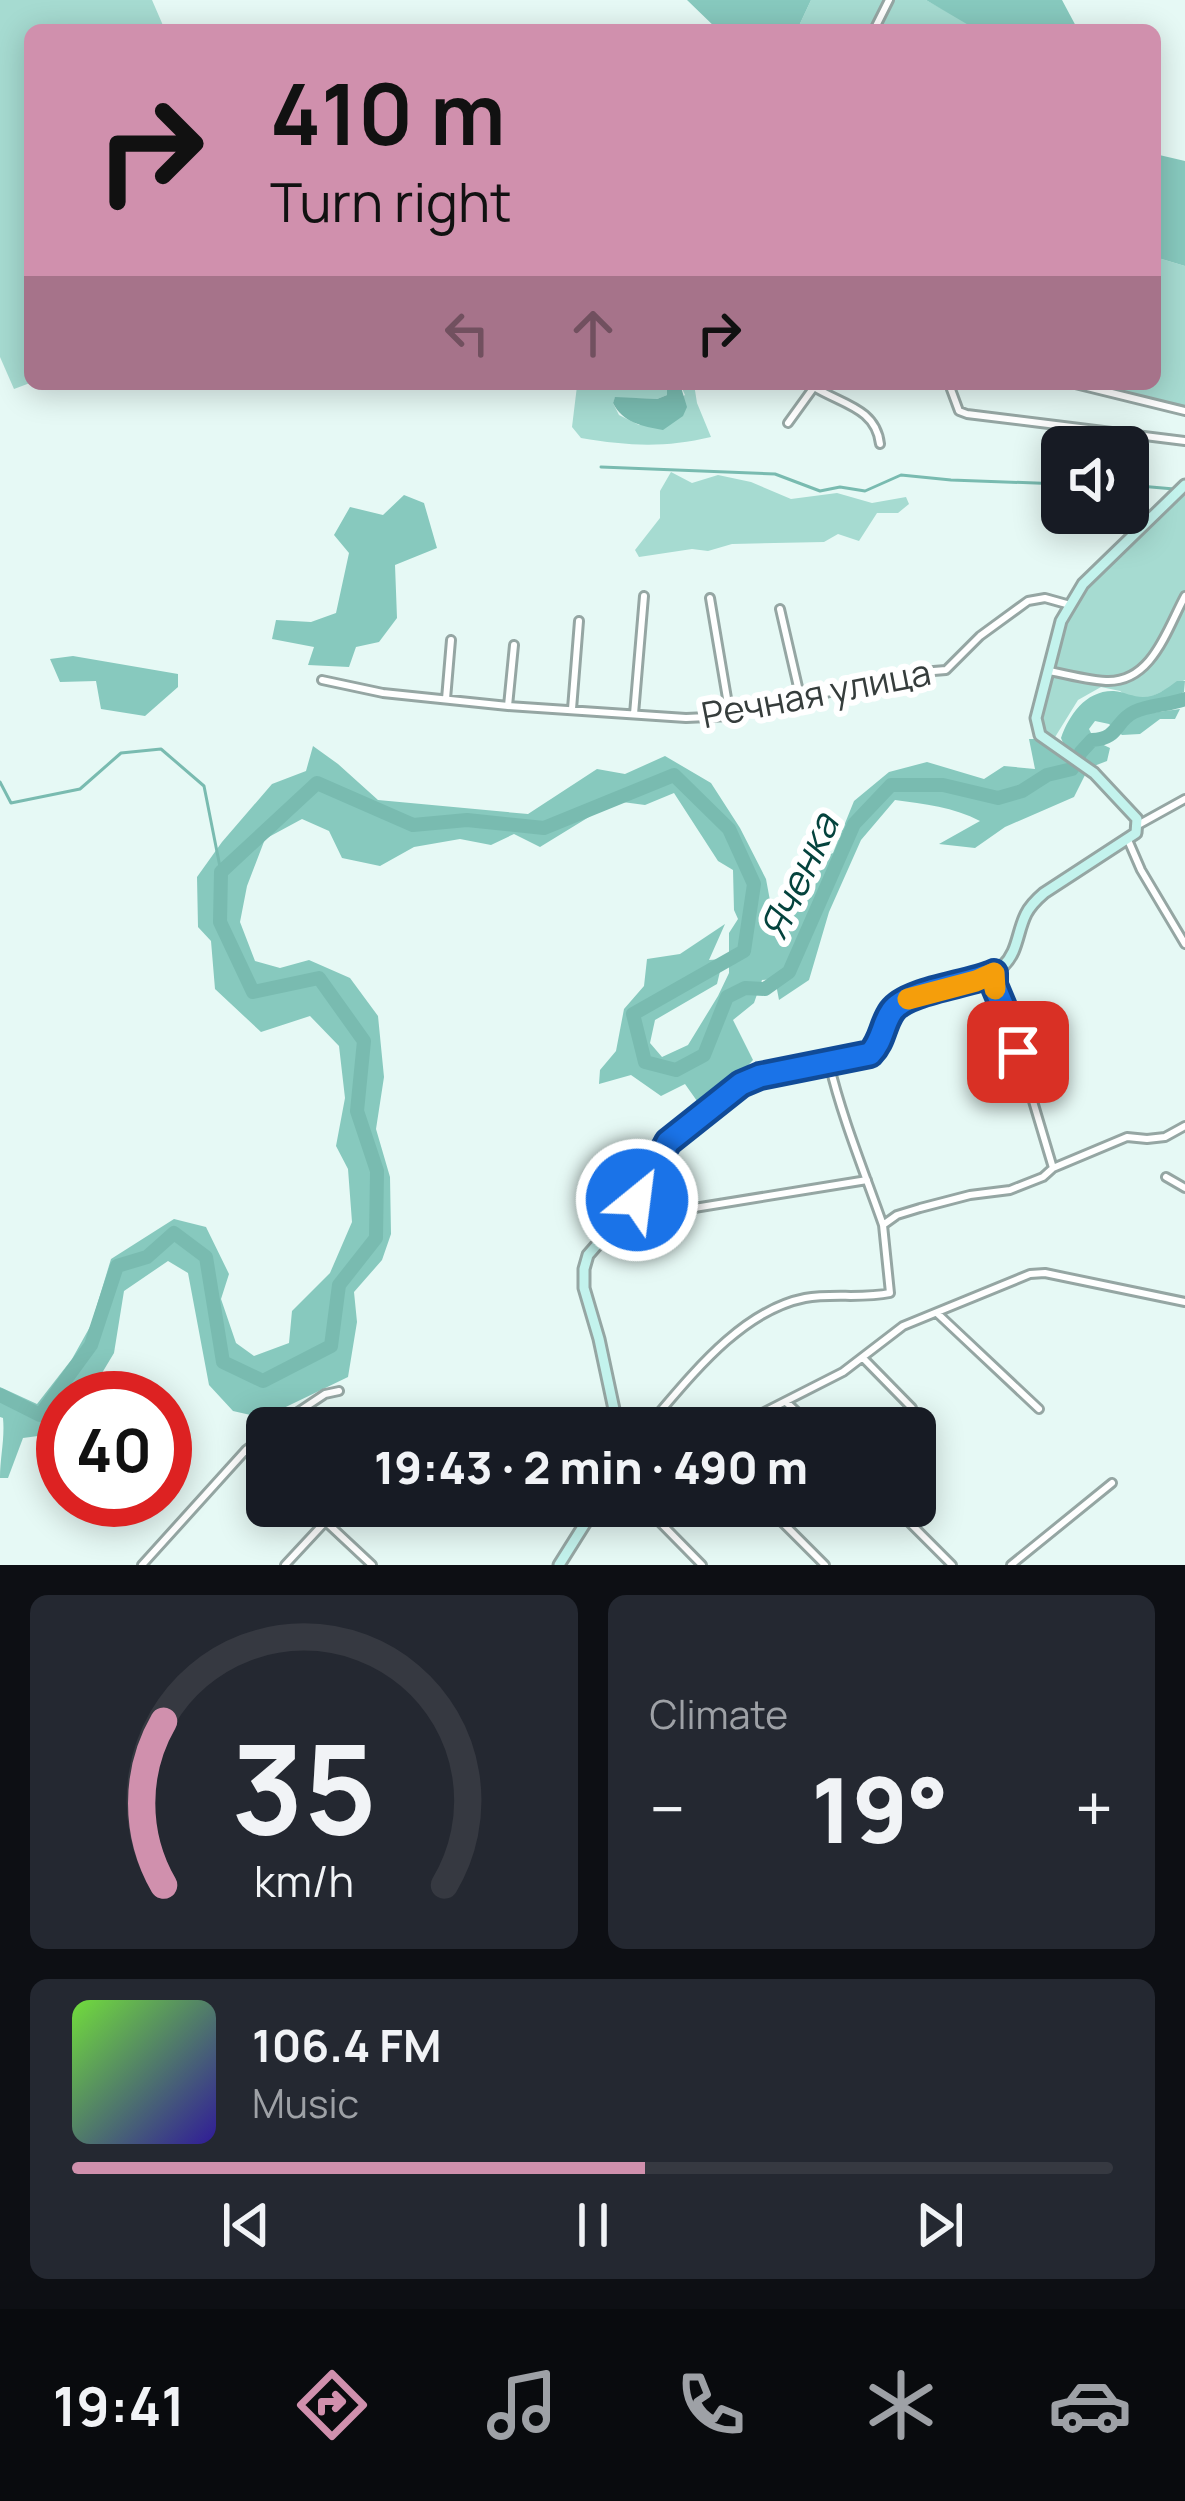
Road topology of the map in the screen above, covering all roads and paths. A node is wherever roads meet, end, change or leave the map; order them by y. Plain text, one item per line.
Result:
1 (812, 390) edge
2 (823, 390) edge
3 (952, 390) edge
4 (1100, 390) edge
5 (1185, 411) edge
6 (788, 423) dead end
7 (1185, 441) edge
8 (880, 444) dead end
9 (1182, 491) edge
10 (644, 596) dead end
11 (1185, 596) edge
12 (710, 598) dead end
13 (1070, 605) junction
14 (780, 609) dead end
15 (580, 621) dead end
16 (451, 640) dead end
17 (514, 645) dead end
18 (1049, 671) junction
19 (322, 680) dead end
20 (446, 699) junction
21 (801, 700) junction
22 (508, 706) junction
23 (572, 710) junction
24 (634, 714) junction
25 (730, 716) junction
26 (1185, 799) edge
27 (1138, 825) junction
28 (1128, 840) junction
29 (1185, 944) edge
30 (994, 973) junction
31 (829, 1063) junction
32 (1185, 1126) edge
33 (1053, 1168) junction
34 (1166, 1177) dead end
35 (867, 1180) junction
36 (1185, 1188) edge
37 (640, 1194) junction
38 (883, 1225) junction
39 (1185, 1302) edge
40 (938, 1314) junction
41 (863, 1358) junction
42 (339, 1391) dead end
43 (786, 1402) junction
44 (306, 1407) edge
45 (613, 1407) edge
46 (663, 1407) edge
47 (776, 1407) edge
48 (791, 1407) edge
49 (911, 1407) edge
50 (1039, 1409) dead end
51 (246, 1450) edge
52 (1112, 1483) dead end
53 (320, 1527) edge
54 (332, 1527) edge
55 (583, 1527) edge
56 (665, 1527) edge
57 (787, 1527) edge
58 (914, 1527) edge
59 (142, 1565) edge
60 (285, 1565) edge
61 (372, 1565) edge
62 (559, 1565) edge
63 (702, 1565) edge
64 (825, 1565) edge
65 (952, 1565) edge
66 (1011, 1565) edge

1 - 6 street
2 - 8 street
3 - 7 street
4 - 5 street
9 - 13 street
10 - 24 street
11 - 18 street
12 - 25 street
13 - 18 street
13 - 21 street, Речная улица
14 - 21 street
15 - 23 street
16 - 20 street
17 - 22 street
18 - 27 street
19 - 20 street, Речная улица
20 - 22 street, Речная улица
21 - 25 street, Речная улица
22 - 23 street, Речная улица
23 - 24 street, Речная улица
24 - 25 street, Речная улица
26 - 27 street
27 - 28 street
28 - 29 street
28 - 30 street
30 - 31 street
30 - 33 street
31 - 35 street
31 - 37 street
32 - 33 street
33 - 38 street
34 - 36 street
35 - 37 street
35 - 38 street
37 - 45 street
38 - 46 street
39 - 40 street
40 - 41 street
40 - 50 street
41 - 43 street
41 - 49 street
42 - 44 street
43 - 47 street
43 - 48 street
51 - 59 street
52 - 66 street
53 - 60 street
54 - 61 street
55 - 62 street
56 - 63 street
57 - 64 street
58 - 65 street

